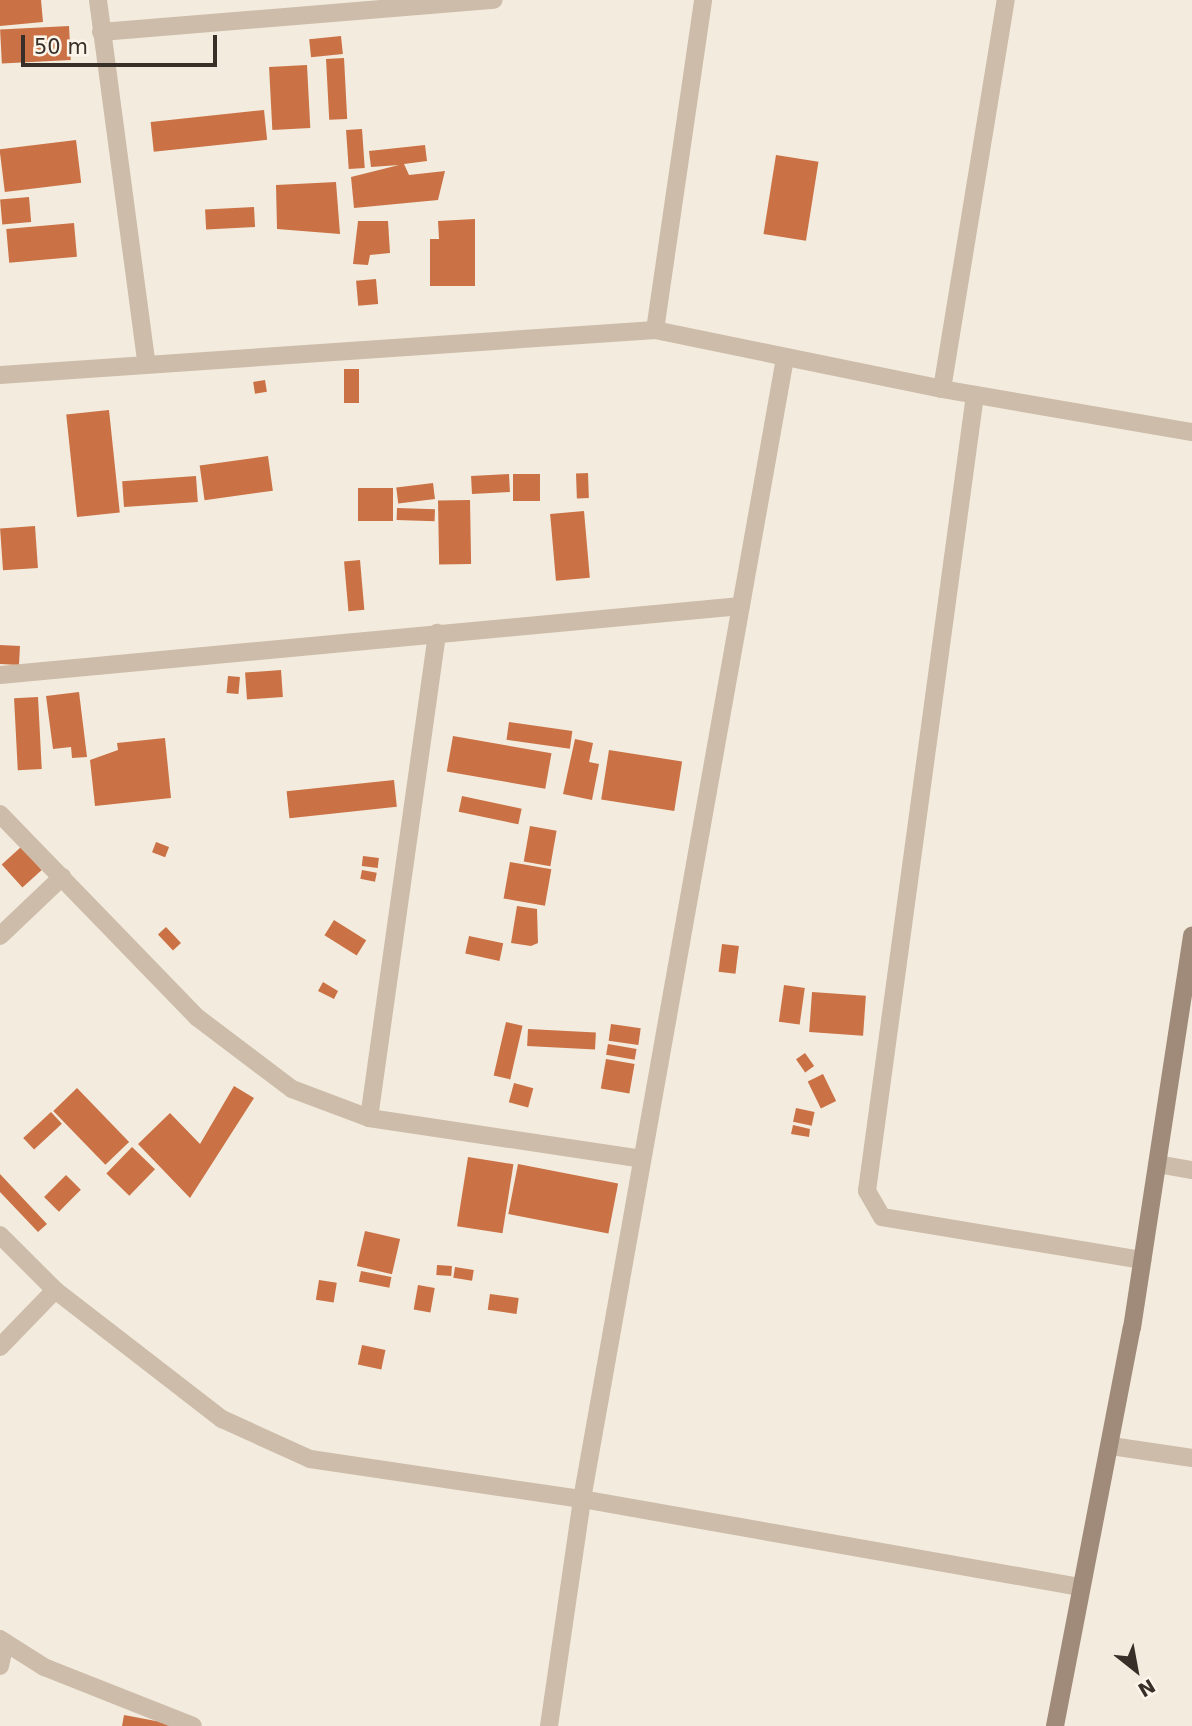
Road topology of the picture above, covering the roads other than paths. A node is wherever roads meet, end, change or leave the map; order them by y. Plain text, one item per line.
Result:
1 (98, 0) edge
2 (494, 0) edge
3 (703, 0) edge
4 (1006, 0) edge
5 (101, 32) junction
6 (655, 330) junction
7 (785, 358) junction
8 (146, 360) junction
9 (0, 375) edge
10 (942, 389) junction
11 (975, 395) junction
12 (1192, 432) edge
13 (741, 606) junction
14 (437, 633) junction
15 (0, 675) edge
16 (0, 814) edge
17 (62, 877) junction
18 (0, 936) edge
19 (1192, 936) edge
20 (369, 1118) junction
21 (642, 1159) junction
22 (1157, 1164) junction
23 (1192, 1170) edge
24 (0, 1235) edge
25 (1142, 1260) junction
26 (55, 1290) junction
27 (0, 1347) edge
28 (1111, 1447) junction
29 (1192, 1458) edge
30 (582, 1499) junction
31 (1080, 1587) junction
32 (3, 1641) edge
33 (0, 1665) edge
34 (193, 1726) edge
35 (550, 1726) edge
36 (1055, 1726) edge

1 - 5 street
2 - 5 street
3 - 6 street
4 - 10 street
5 - 8 street
6 - 7 street
6 - 8 street
7 - 10 street
7 - 13 street
8 - 9 street
10 - 11 street
11 - 12 street
11 - 25 street
13 - 14 street
13 - 21 street
14 - 15 street
14 - 20 street
16 - 17 street
17 - 18 street
17 - 20 street
19 - 22 street
20 - 21 street
21 - 30 street
22 - 23 street
22 - 25 street
24 - 26 street
25 - 28 street
26 - 27 street
26 - 30 street
28 - 29 street
28 - 31 street
30 - 31 street
30 - 35 street
31 - 36 street
32 - 33 street
32 - 34 street

